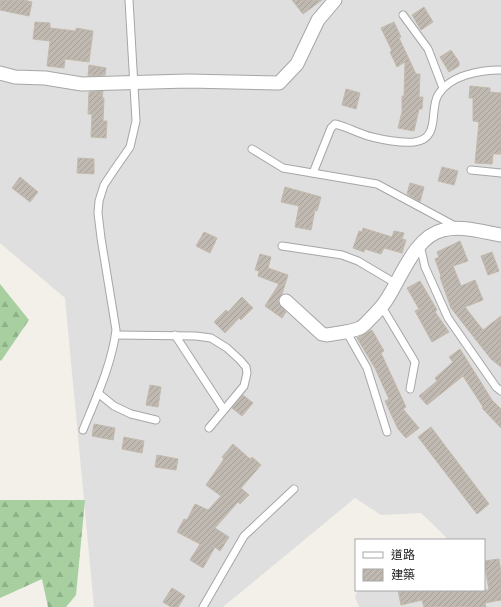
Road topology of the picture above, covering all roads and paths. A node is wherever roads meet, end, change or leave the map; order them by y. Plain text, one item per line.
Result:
1 (129, 0) edge
2 (335, 0) edge
3 (403, 15) dead end
4 (501, 70) edge
5 (0, 73) edge
6 (134, 82) junction
7 (443, 88) junction
8 (252, 150) dead end
9 (471, 170) dead end
10 (313, 173) junction
11 (501, 173) edge
12 (458, 228) junction
13 (501, 235) edge
14 (282, 246) dead end
15 (420, 246) junction
16 (395, 283) junction
17 (286, 302) dead end
18 (382, 307) junction
19 (346, 331) junction
20 (116, 335) junction
21 (175, 336) junction
22 (410, 389) dead end
23 (501, 391) edge
24 (98, 393) junction
25 (224, 410) junction
26 (156, 420) dead end
27 (209, 428) dead end
28 (83, 430) dead end
29 (387, 432) dead end
30 (294, 489) dead end
31 (203, 607) edge

1 - 6 lane
2 - 6 street
3 - 7 lane
4 - 7 lane
5 - 6 street
6 - 20 lane
7 - 10 lane
8 - 10 lane
9 - 11 lane
10 - 12 lane
12 - 13 street
12 - 15 street
14 - 16 lane
15 - 16 street
15 - 23 lane
16 - 18 street
17 - 19 street
18 - 19 street
18 - 22 lane
19 - 29 lane
20 - 21 lane
20 - 24 lane
21 - 25 lane
21 - 25 lane
24 - 26 lane
24 - 28 lane
25 - 27 lane
30 - 31 lane

